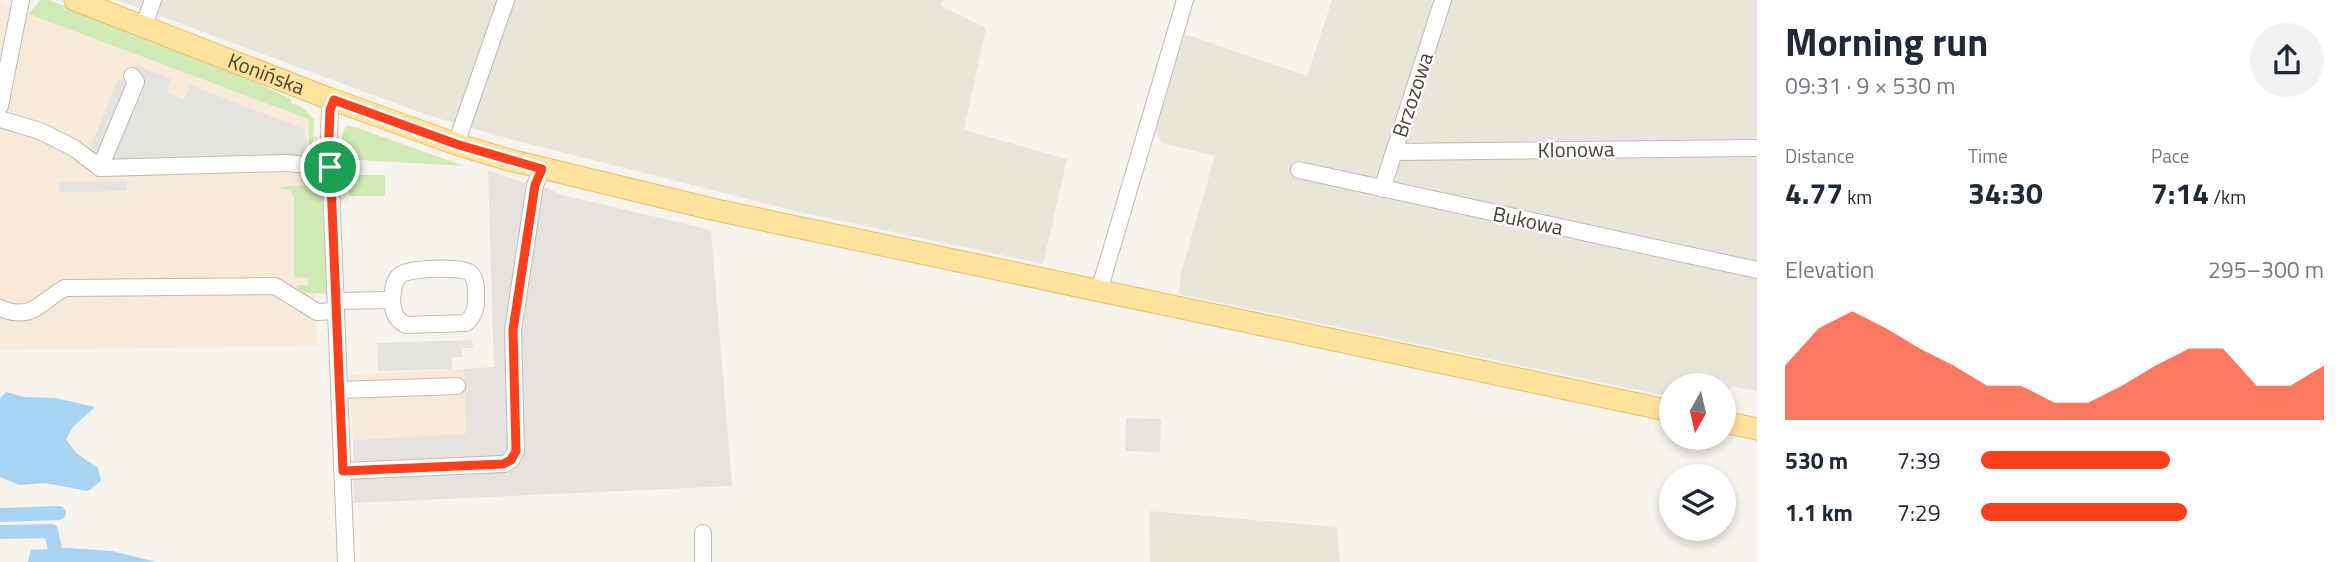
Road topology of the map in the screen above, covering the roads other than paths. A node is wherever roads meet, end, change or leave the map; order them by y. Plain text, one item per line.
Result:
1 (21, 0) edge
2 (75, 0) edge
3 (153, 0) edge
4 (506, 0) edge
5 (1185, 0) edge
6 (1443, 0) edge
7 (144, 26) junction
8 (7, 42) edge
9 (132, 76) dead end
10 (334, 100) junction
11 (0, 106) edge
12 (0, 119) edge
13 (456, 144) junction
14 (1757, 148) edge
15 (1394, 152) junction
16 (330, 167) junction
17 (100, 168) junction
18 (542, 169) junction
19 (1298, 170) dead end
20 (1382, 189) junction
21 (1757, 270) edge
22 (1099, 291) junction
23 (392, 300) junction
24 (336, 307) junction
25 (0, 308) edge
26 (457, 386) dead end
27 (340, 390) junction
28 (1659, 408) edge
29 (1736, 425) edge
30 (1757, 429) edge
31 (343, 471) junction
32 (703, 533) dead end
33 (346, 562) edge
34 (703, 562) edge

1 - 8 street
2 - 7 main road, Konińska
3 - 7 street
4 - 13 street
5 - 22 street
6 - 15 street, Brzozowa
7 - 10 main road, Konińska
8 - 11 street
9 - 17 street
10 - 13 main road, Konińska
10 - 16 street
12 - 17 street
13 - 18 main road, Konińska
14 - 15 street, Klonowa
15 - 20 street, Brzozowa
16 - 17 street
16 - 24 street
18 - 22 main road, Konińska
18 - 31 street
19 - 20 street, Bukowa
20 - 21 street, Bukowa
22 - 28 main road, Konińska
23 - 23 street
23 - 24 street
24 - 25 street
24 - 27 street
26 - 27 street
27 - 31 street
29 - 30 main road
31 - 33 street
32 - 34 street

